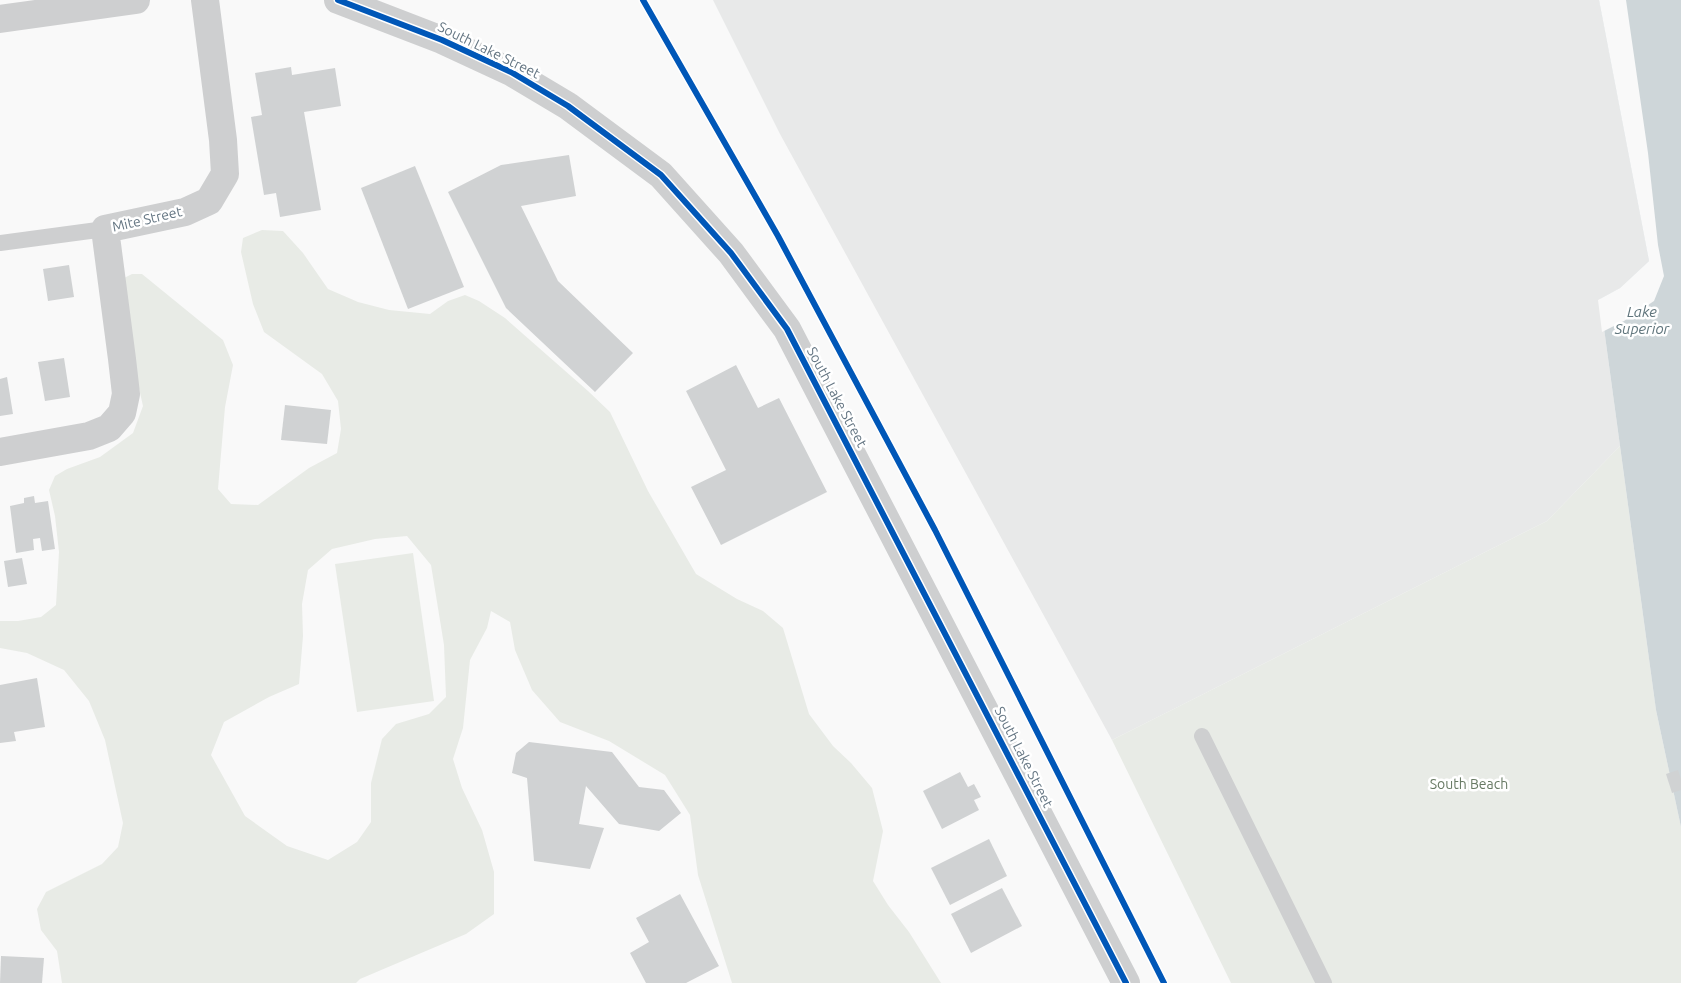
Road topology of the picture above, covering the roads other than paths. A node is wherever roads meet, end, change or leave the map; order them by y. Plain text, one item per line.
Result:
1 (136, 0) edge
2 (205, 0) edge
3 (338, 0) edge
4 (0, 20) edge
5 (104, 229) junction
6 (0, 243) edge
7 (0, 452) edge
8 (1202, 736) dead end
9 (1126, 983) edge
10 (1324, 983) edge

1 - 4 street
2 - 5 street, Mite Street
3 - 9 street, South Lake Street
5 - 6 lane
5 - 7 street, Mite Street
8 - 10 lane

